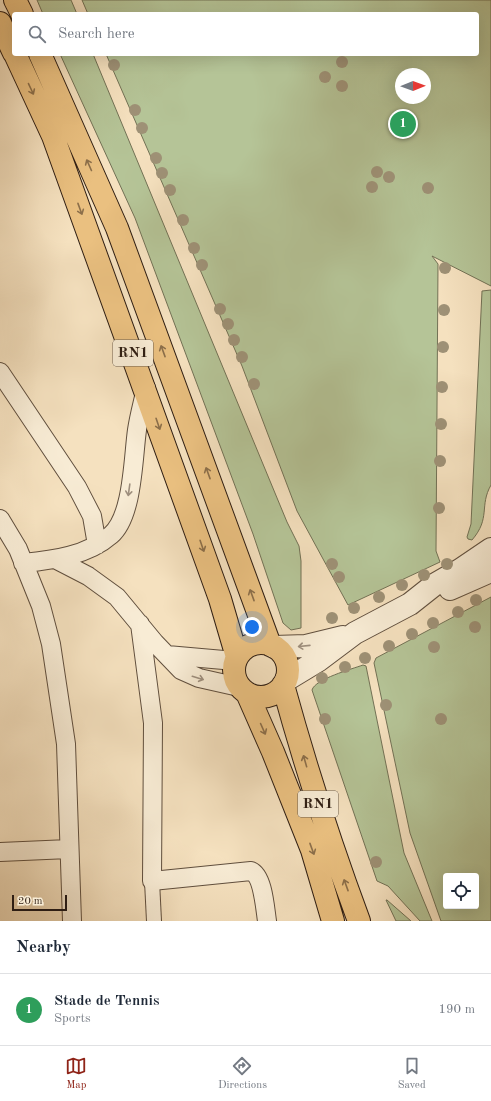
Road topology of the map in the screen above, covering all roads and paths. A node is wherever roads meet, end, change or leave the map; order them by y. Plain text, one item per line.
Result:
1 (15, 0) edge
2 (21, 12) edge
3 (0, 23) edge
4 (12, 49) edge
5 (15, 56) edge
6 (41, 56) edge
7 (0, 372) edge
8 (146, 388) junction
9 (0, 519) edge
10 (98, 545) junction
11 (491, 549) edge
12 (56, 560) junction
13 (23, 563) junction
14 (491, 571) edge
15 (410, 604) junction
16 (140, 624) junction
17 (356, 633) junction
18 (272, 646) junction
19 (167, 655) junction
20 (236, 659) junction
21 (284, 683) junction
22 (243, 690) junction
23 (70, 849) junction
24 (0, 852) edge
25 (152, 881) junction
26 (72, 921) edge
27 (154, 921) edge
28 (267, 921) edge
29 (333, 921) edge
30 (359, 921) edge

1 - 2 highway
3 - 4 highway, RN1
5 -> 8 highway, RN1
18 -> 6 highway, RN1
7 - 10 street
8 -> 10 street
8 -> 20 highway, RN1
9 - 13 street
10 - 12 street
11 - 15 street
12 - 13 street
12 - 16 street
13 - 23 street
14 - 15 street
15 - 17 street
16 - 19 street
16 - 25 street
17 -> 18 street
17 - 21 street
18 - 20 highway
18 - 21 highway, RN1
19 - 20 street
19 -> 22 street
20 - 22 highway, RN1
21 - 22 highway
30 -> 21 highway, RN1
22 -> 29 highway, RN1
23 - 24 street
23 - 26 street
25 - 27 street
25 - 28 street

